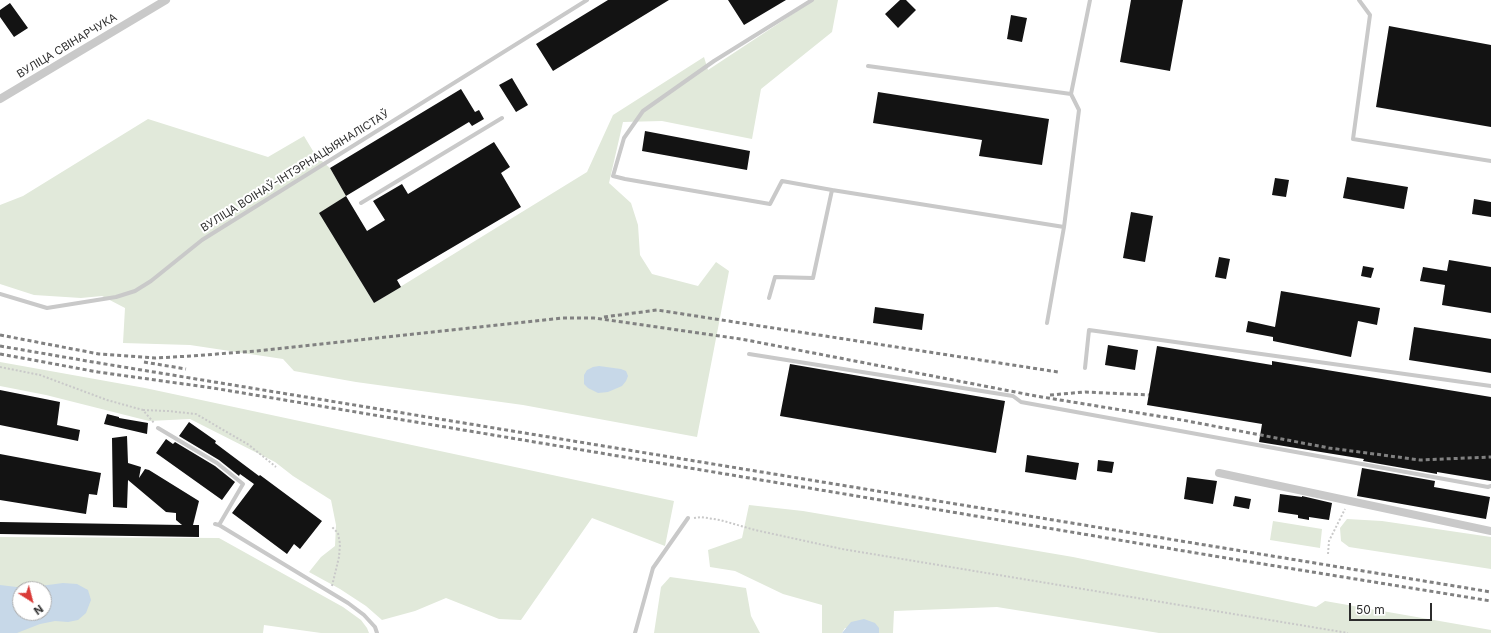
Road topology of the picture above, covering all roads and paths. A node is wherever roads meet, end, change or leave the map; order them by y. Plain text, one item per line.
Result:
1 (166, 0) edge
2 (587, 0) edge
3 (812, 0) edge
4 (1090, 0) edge
5 (1359, 0) edge
6 (868, 66) dead end
7 (1071, 94) junction
8 (0, 99) edge
9 (502, 118) dead end
10 (1491, 161) edge
11 (832, 190) junction
12 (361, 203) dead end
13 (1064, 227) junction
14 (0, 294) edge
15 (769, 298) dead end
16 (1047, 323) dead end
17 (749, 354) dead end
18 (0, 367) edge
19 (1085, 368) dead end
20 (1491, 386) edge
21 (143, 410) junction
22 (158, 428) joint
23 (276, 467) dead end
24 (1220, 473) dead end
25 (1491, 486) edge
26 (1349, 501) junction
27 (688, 518) joint
28 (332, 527) dead end
29 (1491, 531) edge
30 (1328, 554) dead end
31 (330, 591) junction
32 (377, 633) edge
33 (635, 633) edge
34 (1348, 633) edge

1 - 8 street, ВУЛІЦА СВІНАРЧУКА
2 - 14 lane, ВУЛІЦА ВОІНАЎ-ІНТЭРНАЦЫЯНАЛІСТАЎ
3 - 11 lane
4 - 7 lane
5 - 10 lane
6 - 7 lane
7 - 13 lane
9 - 12 lane
11 - 13 lane
11 - 15 lane
13 - 16 lane
17 - 25 lane
18 - 21 path
19 - 20 lane
21 - 22 path
21 - 23 path
22 - 31 lane
24 - 26 street
26 - 29 street
26 - 30 path
27 - 33 lane
27 - 34 path
28 - 31 path
31 - 32 lane

